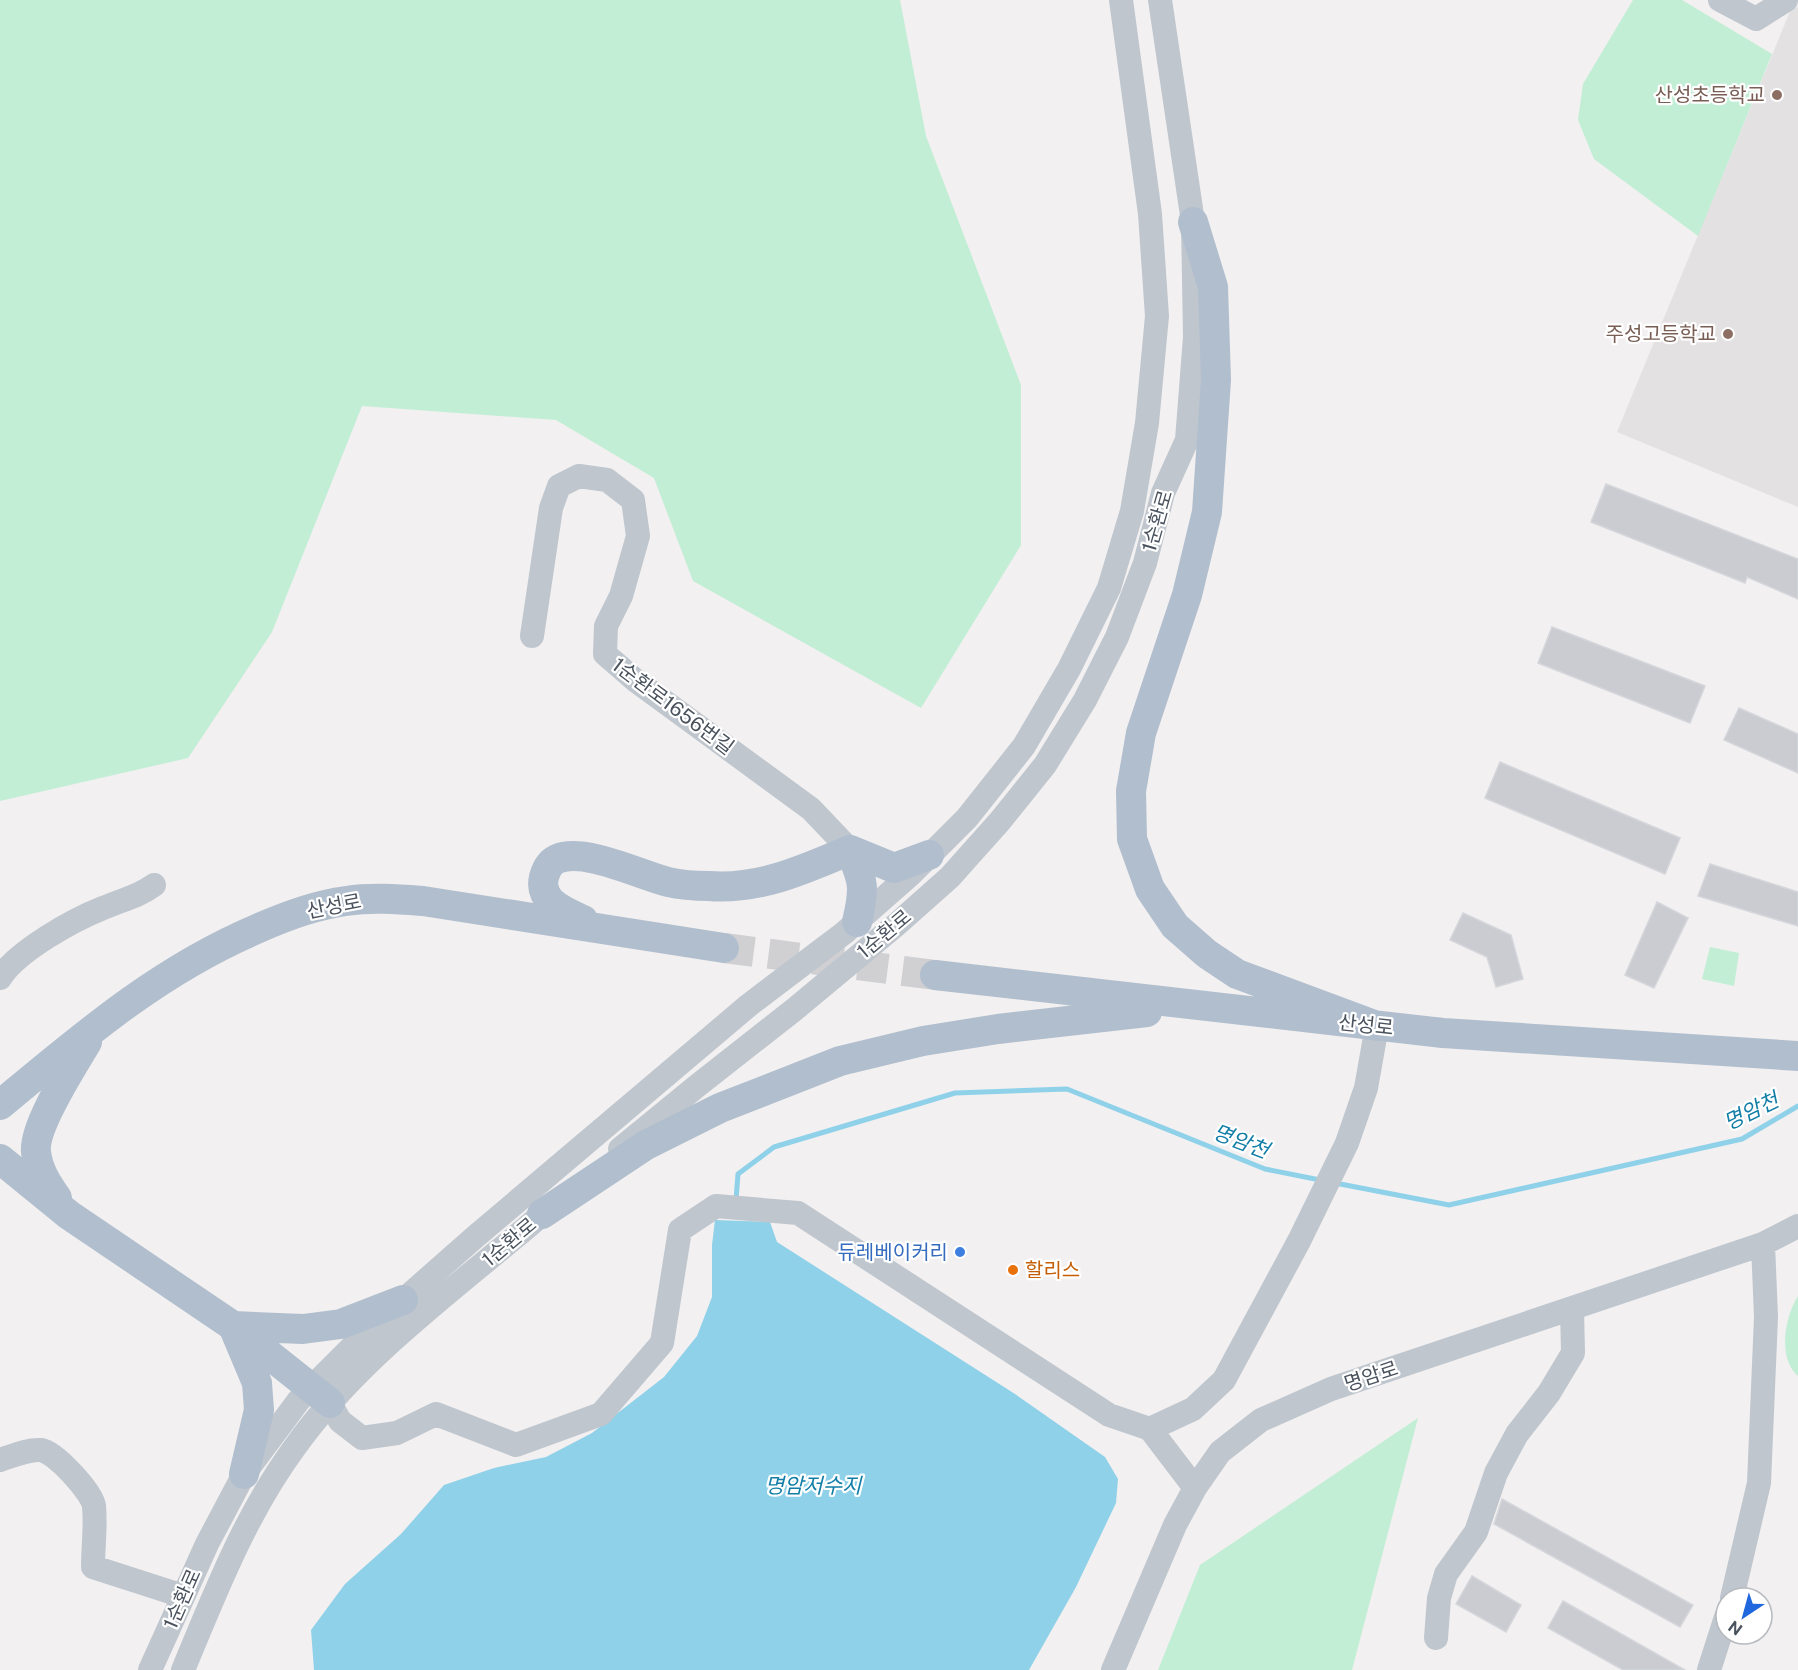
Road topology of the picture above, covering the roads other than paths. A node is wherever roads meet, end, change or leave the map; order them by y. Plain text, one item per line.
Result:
1 (1121, 0) edge
2 (1160, 0) edge
3 (1720, 0) edge
4 (1786, 0) edge
5 (1193, 222) junction
6 (532, 636) dead end
7 (850, 850) junction
8 (929, 855) junction
9 (154, 885) dead end
10 (857, 922) junction
11 (601, 930) junction
12 (724, 948) tunnel mouth
13 (935, 975) tunnel mouth
14 (0, 978) edge
15 (1194, 1006) junction
16 (95, 1026) junction
17 (1377, 1026) junction
18 (1798, 1056) edge
19 (0, 1105) edge
20 (0, 1160) edge
21 (0, 1186) edge
22 (542, 1214) junction
23 (69, 1215) junction
24 (1798, 1226) edge
25 (1763, 1244) junction
26 (403, 1300) junction
27 (1572, 1309) junction
28 (233, 1326) junction
29 (321, 1395) junction
30 (1150, 1430) junction
31 (0, 1460) edge
32 (244, 1474) junction
33 (1195, 1488) junction
34 (1735, 1586) edge
35 (183, 1596) junction
36 (1436, 1638) dead end
37 (1717, 1646) edge
38 (150, 1670) edge
39 (183, 1670) edge
40 (1113, 1670) edge
41 (1709, 1670) edge

1 - 8 street, 1순환로
2 - 5 street, 1순환로
3 - 4 street
5 - 17 main road
5 - 22 street, 1순환로
6 - 7 street, 1순환로1656번길
7 - 8 main road
7 - 10 main road
7 - 11 main road
8 - 10 street, 1순환로
9 - 14 street
10 - 26 street, 1순환로
11 - 12 main road, 산성로
11 - 16 main road, 산성로
13 - 15 main road, 산성로
15 - 17 main road, 산성로
15 - 22 main road
16 - 19 main road, 산성로
16 - 23 main road
17 - 18 main road, 산성로
17 - 30 street
20 - 23 main road
21 - 23 main road
22 - 29 street, 1순환로
23 - 28 main road
24 - 25 street, 명암로
25 - 27 street, 명암로
25 - 34 street
26 - 28 main road
26 - 29 street, 1순환로
27 - 33 street, 명암로
27 - 36 street
28 - 29 main road
28 - 32 main road
29 - 30 street
29 - 32 street, 1순환로
29 - 39 street, 1순환로
30 - 33 street
31 - 35 street
32 - 35 street, 1순환로
33 - 40 street, 명암로
35 - 38 street, 1순환로
37 - 41 street

